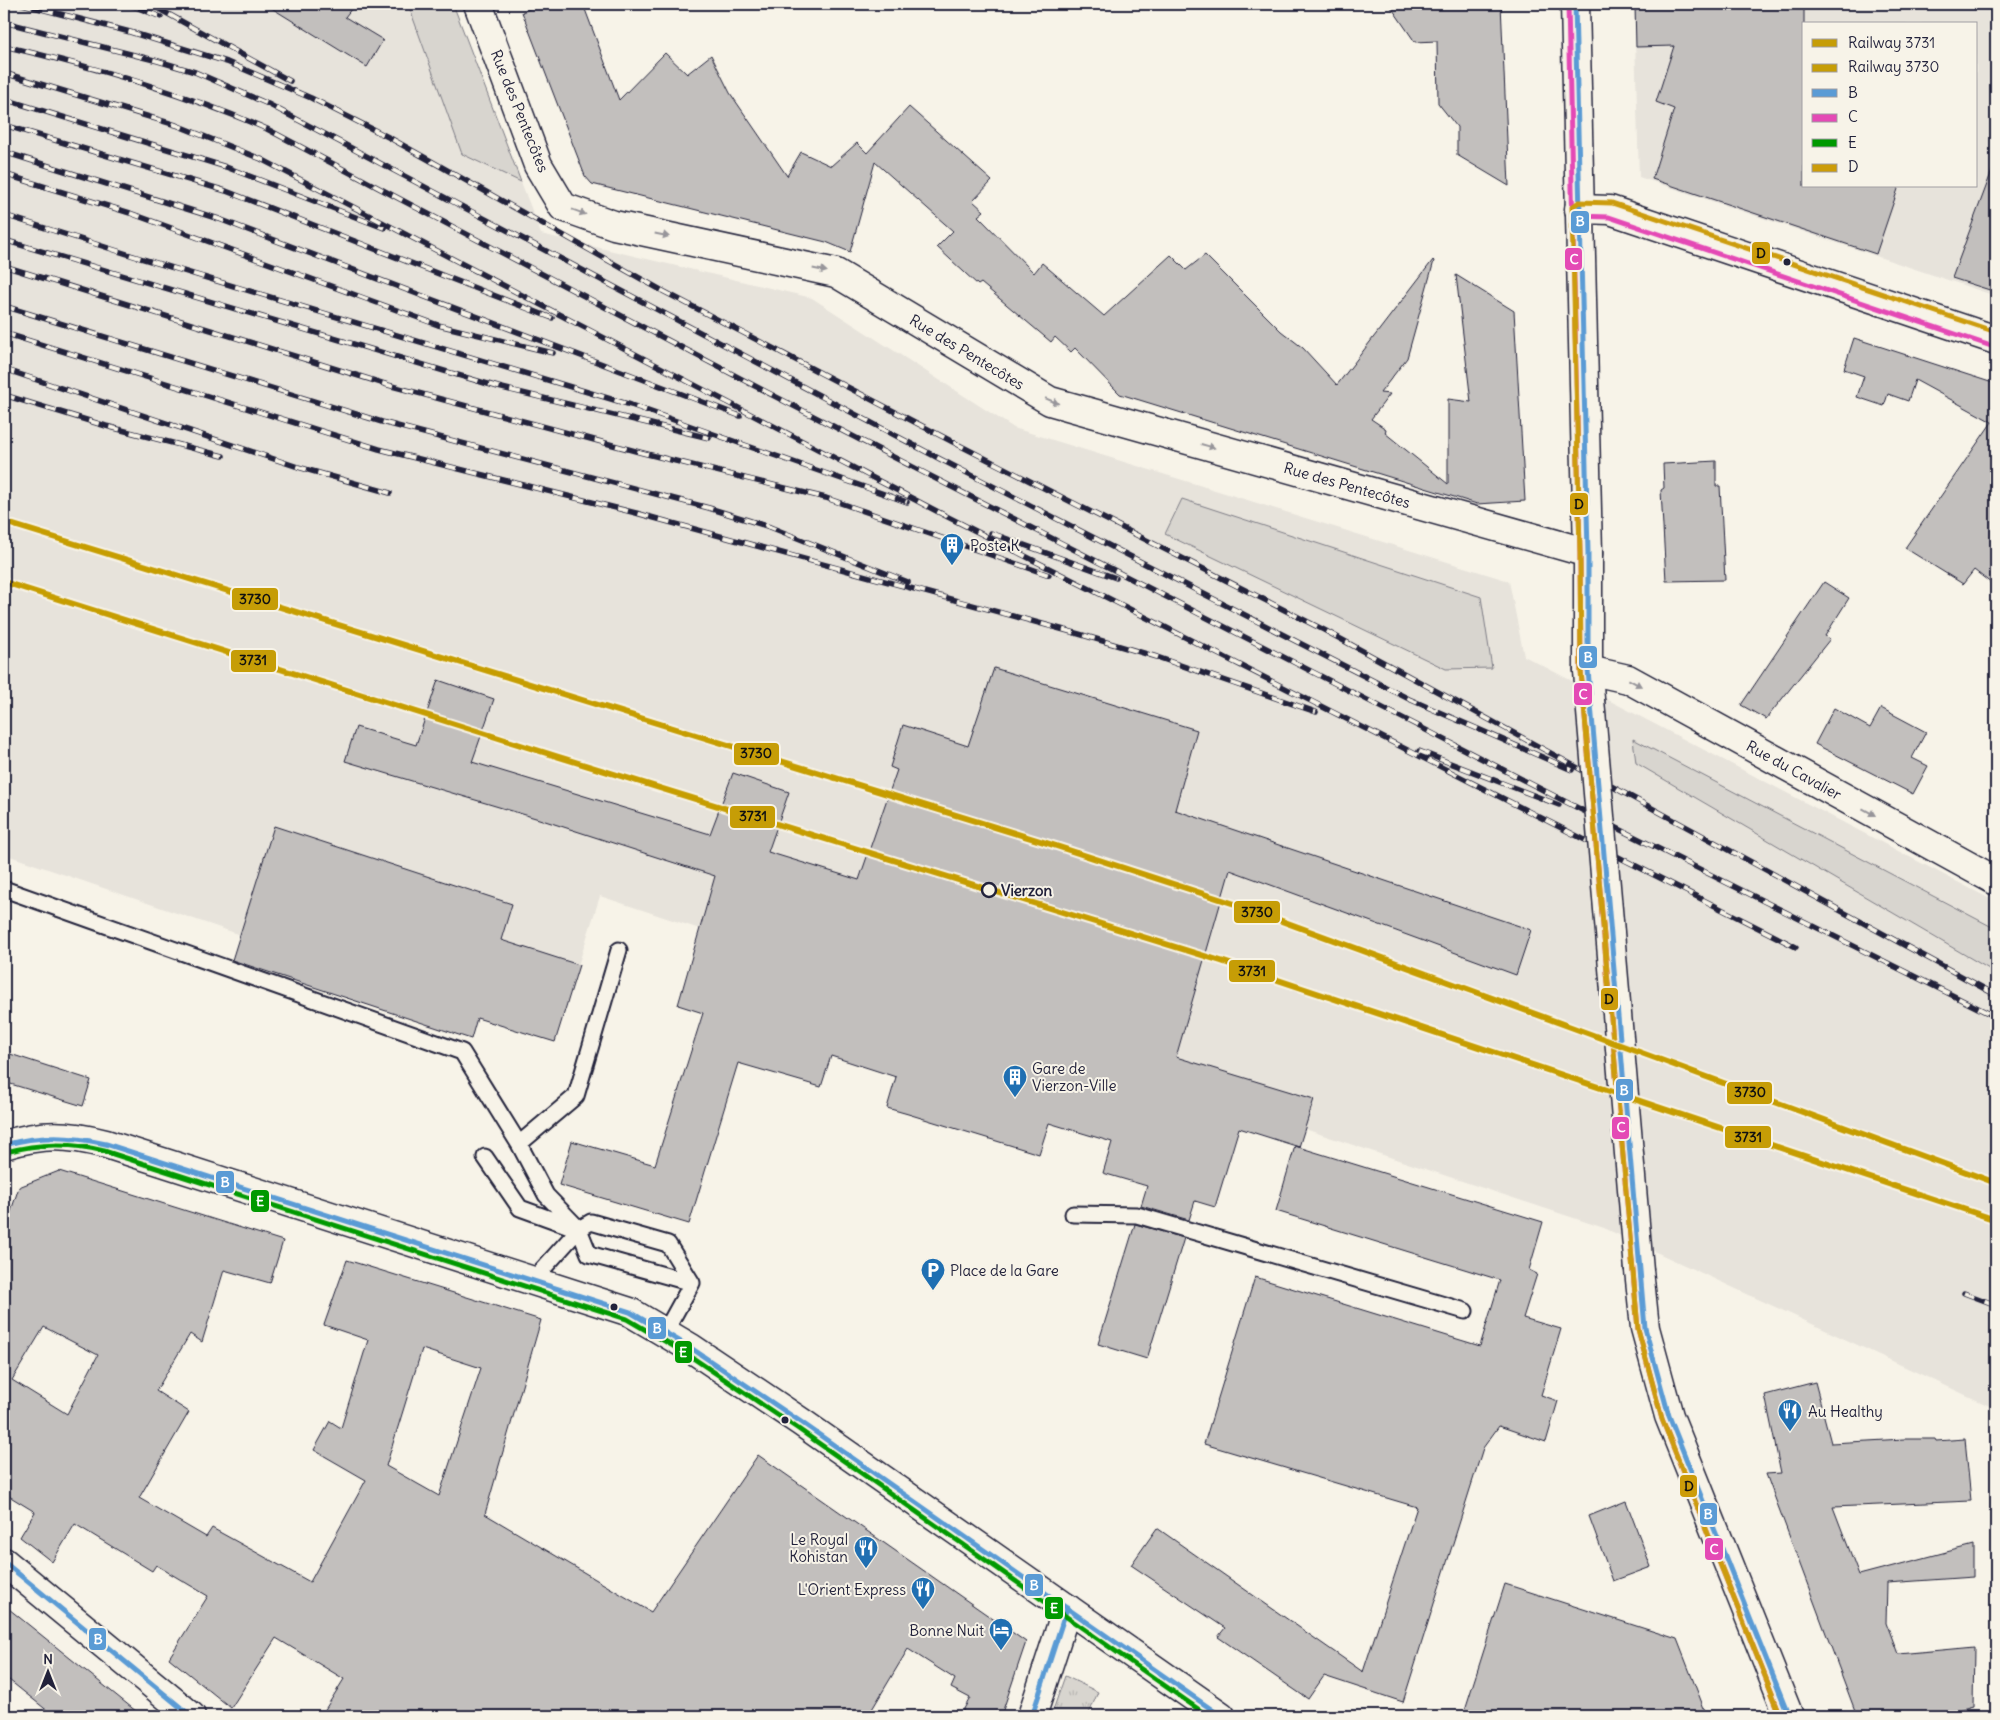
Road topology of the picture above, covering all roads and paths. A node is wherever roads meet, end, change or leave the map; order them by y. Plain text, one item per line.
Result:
1 (478, 4) edge
2 (1575, 4) edge
3 (1579, 209) junction
4 (1996, 340) edge
5 (1588, 553) junction
6 (1588, 670) junction
7 (1996, 881) edge
8 (4, 889) edge
9 (619, 950) dead end
10 (519, 1144) junction
11 (4, 1145) edge
12 (485, 1157) dead end
13 (1074, 1214) dead end
14 (579, 1230) junction
15 (532, 1281) junction
16 (692, 1283) junction
17 (1465, 1311) dead end
18 (664, 1332) junction
19 (4, 1562) edge
20 (1067, 1608) junction
21 (191, 1716) edge
22 (1032, 1716) edge
23 (1221, 1716) edge
24 (1789, 1716) edge

1 -> 5 main road, Rue des Pentecôtes
2 - 3 main road
3 - 4 main road
3 - 5 main road
5 - 6 main road
6 -> 7 main road, Rue du Cavalier
6 - 24 main road, bridge
8 - 10 lane
9 - 10 lane
10 - 14 lane
11 - 15 main road
12 - 14 lane
13 - 17 lane
14 - 15 lane
14 - 16 lane
14 - 16 lane
15 - 18 main road
16 - 18 lane
18 - 20 main road
19 - 21 main road
20 - 22 main road
20 - 23 main road

